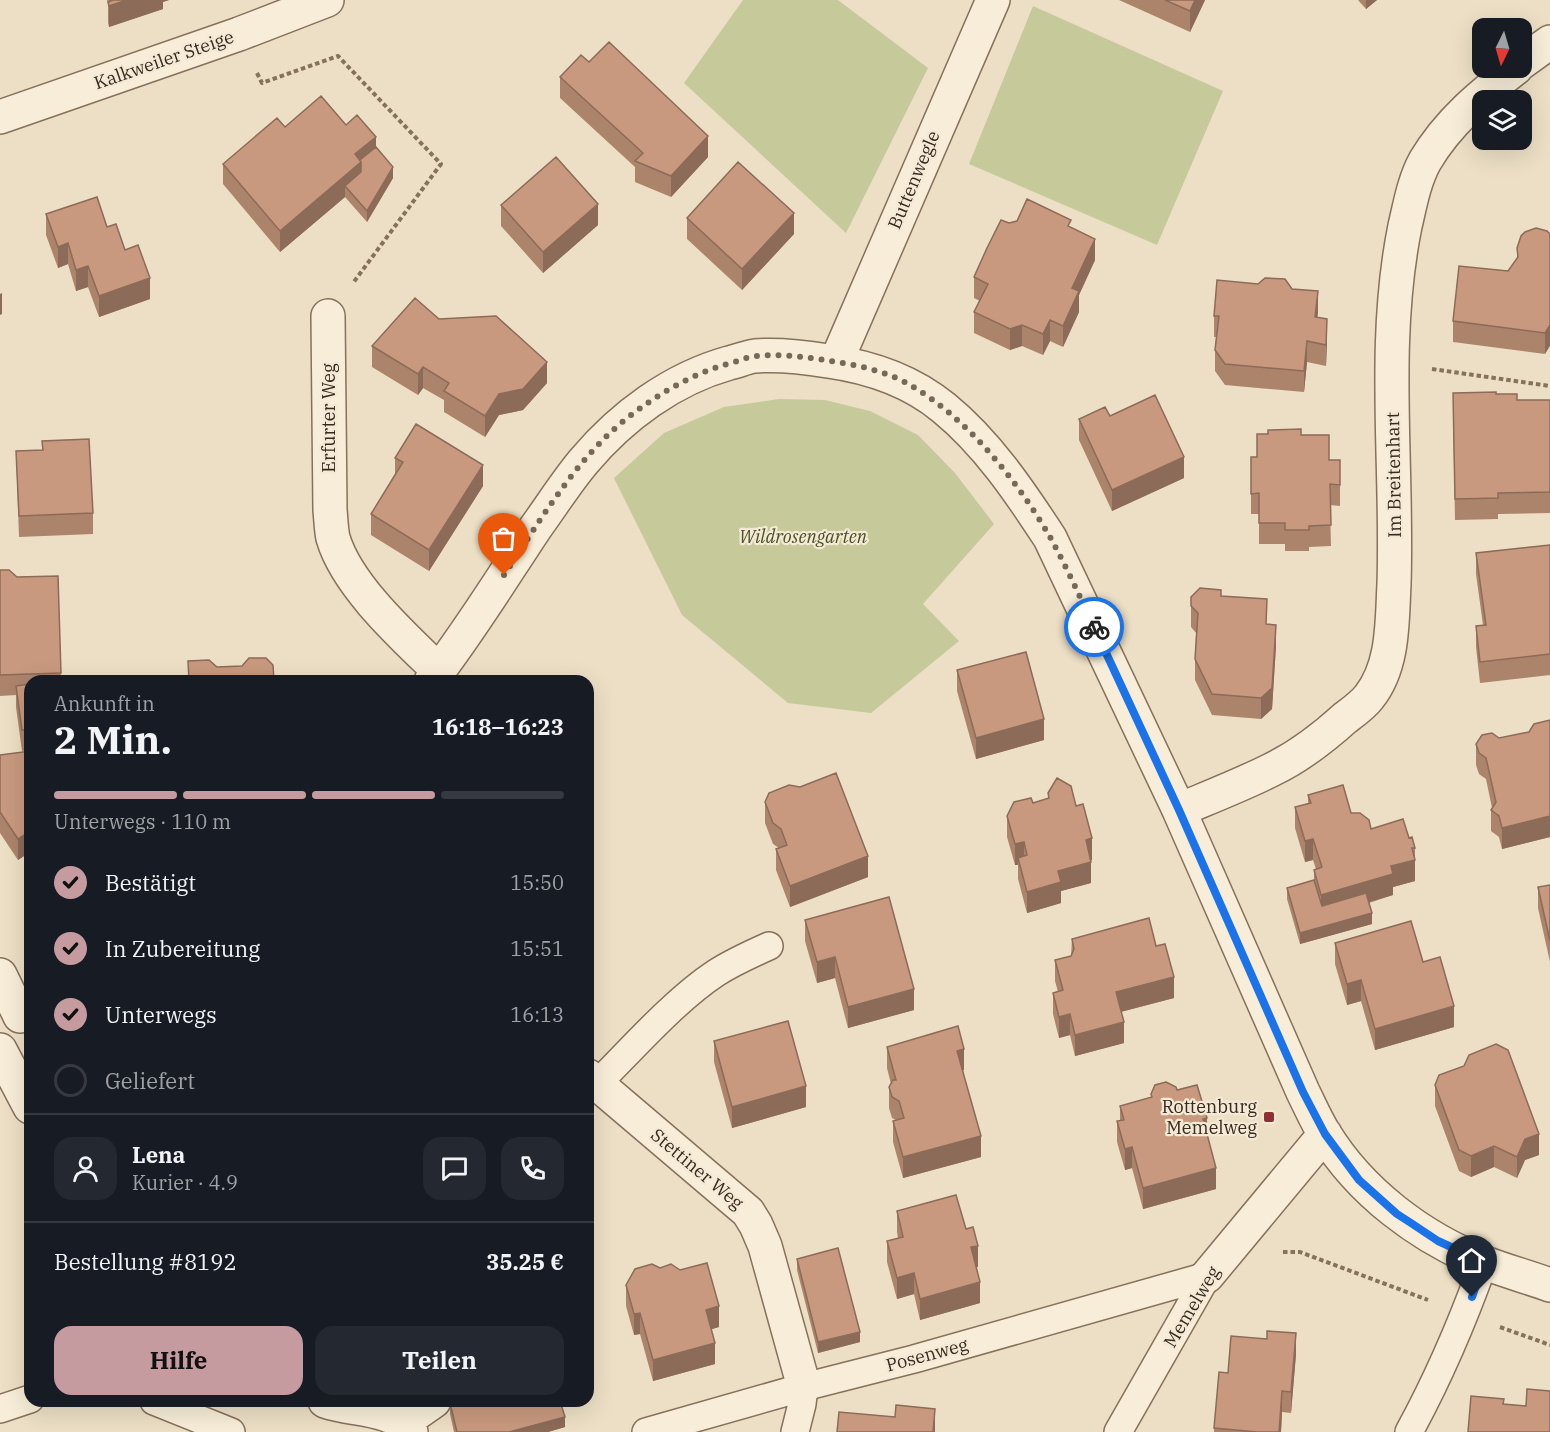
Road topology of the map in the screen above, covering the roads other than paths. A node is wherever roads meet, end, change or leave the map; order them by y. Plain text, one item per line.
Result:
1 (327, 0) edge
2 (993, 0) edge
3 (1550, 42) edge
4 (1532, 55) edge
5 (1503, 78) edge
6 (0, 117) edge
7 (328, 316) road end
8 (837, 362) junction
9 (434, 675) edge
10 (436, 675) edge
11 (1179, 810) junction
12 (770, 946) dead end
13 (0, 975) edge
14 (17, 1018) edge
15 (0, 1050) edge
16 (594, 1079) edge
17 (594, 1081) edge
18 (24, 1096) edge
19 (1325, 1134) junction
20 (1484, 1262) junction
21 (1207, 1276) junction
22 (1550, 1285) edge
23 (804, 1387) junction
24 (24, 1401) edge
25 (167, 1407) edge
26 (352, 1407) edge
27 (428, 1407) edge
28 (0, 1409) edge
29 (407, 1427) edge
30 (214, 1429) edge
31 (646, 1432) edge
32 (795, 1432) edge
33 (1118, 1432) edge
34 (1409, 1432) edge

1 - 6 street, Kalkweiler Steige
2 - 8 street, Buttenwegle
3 - 4 street
5 - 11 street, Im Breitenhart
7 - 9 street, Erfurter Weg
8 - 10 street
8 - 11 street
11 - 19 street
12 - 16 lane
13 - 14 street
15 - 18 street
17 - 23 street, Stettiner Weg
19 - 20 street
19 - 21 street, Memelweg
20 - 22 street
20 - 34 lane
21 - 23 lane, Posenweg
21 - 33 lane, Memelweg
23 - 31 lane, Posenweg
23 - 32 lane
24 - 28 lane
25 - 30 lane
26 - 29 street
27 - 29 street

